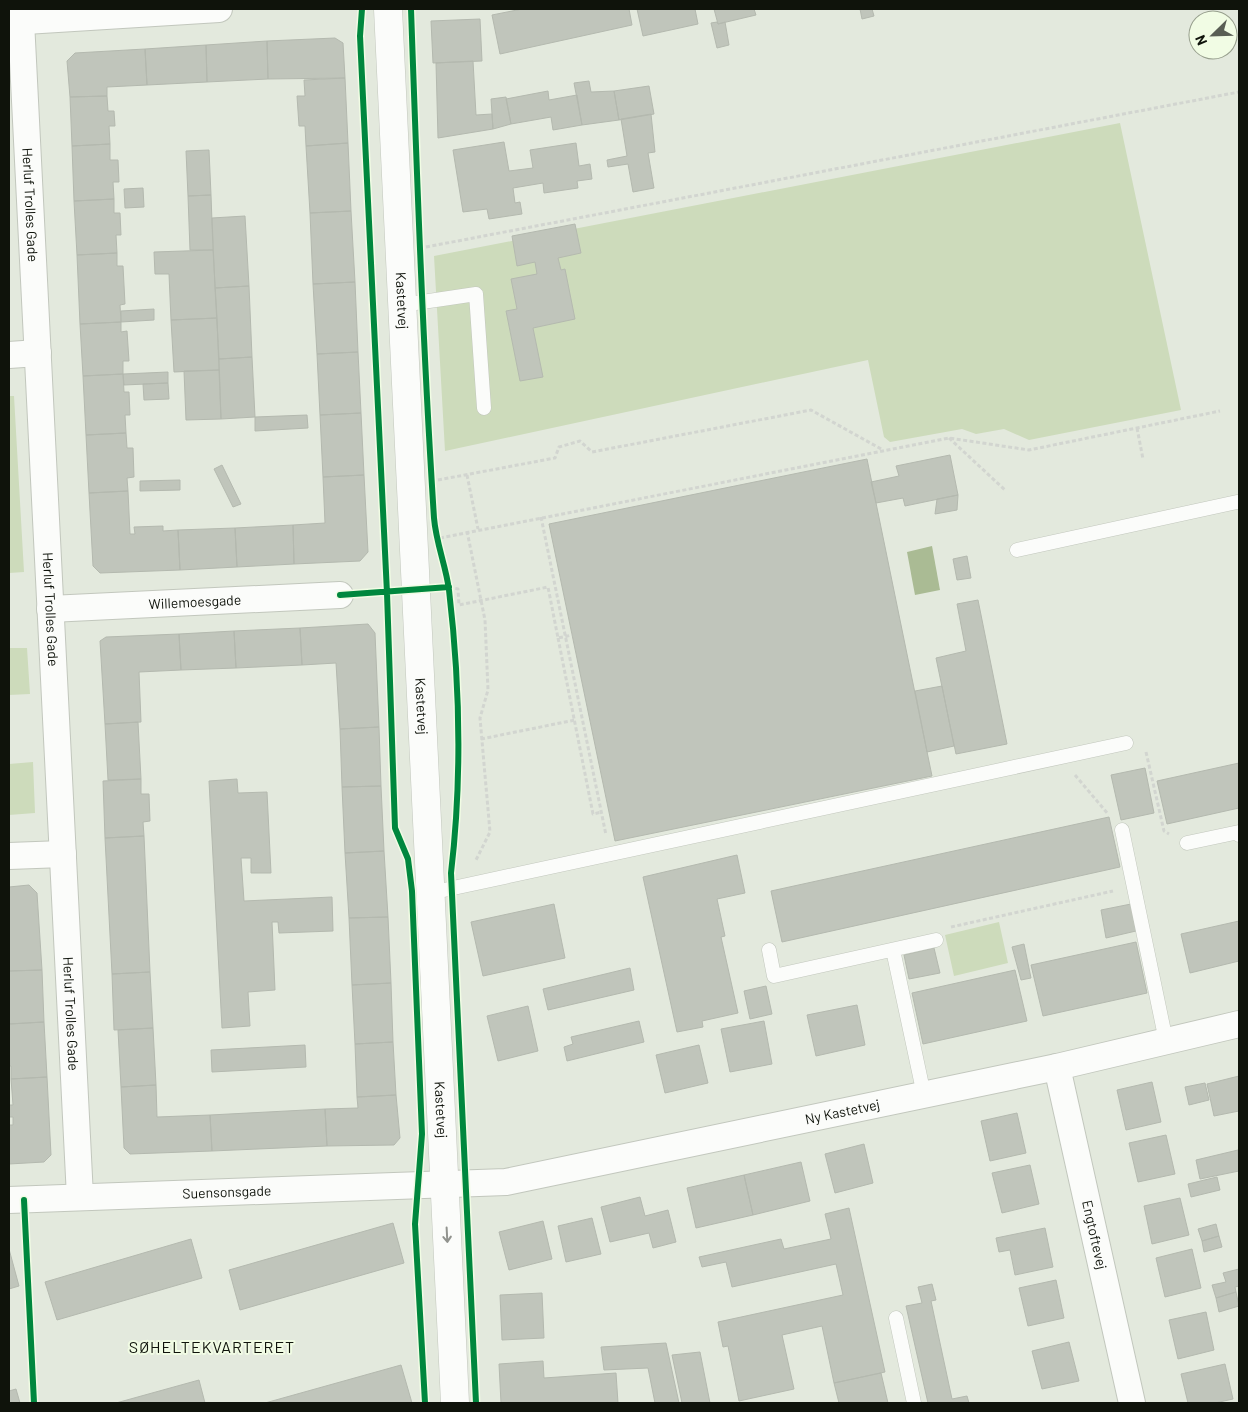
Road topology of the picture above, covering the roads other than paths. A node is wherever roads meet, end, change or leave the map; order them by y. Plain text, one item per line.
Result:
1 (219, 9) edge
2 (388, 9) edge
3 (15, 22) edge
4 (402, 305) junction
5 (38, 353) junction
6 (9, 354) edge
7 (484, 408) dead end
8 (1237, 502) dead end
9 (1017, 550) dead end
10 (340, 595) dead end
11 (50, 610) junction
12 (1126, 743) dead end
13 (1122, 830) road end
14 (1239, 835) edge
15 (1187, 843) road end
16 (63, 854) junction
17 (9, 856) edge
18 (430, 893) junction
19 (936, 940) road end
20 (769, 950) dead end
21 (892, 950) junction
22 (1239, 1024) edge
23 (1166, 1041) junction
24 (1056, 1067) junction
25 (924, 1095) junction
26 (444, 1186) junction
27 (80, 1197) junction
28 (9, 1200) edge
29 (896, 1318) dead end
30 (455, 1403) edge
31 (914, 1403) edge
32 (1132, 1403) edge

1 - 3 street
2 - 4 street, Kastetvej
3 - 5 street, Herluf Trolles Gade
4 - 7 lane
4 - 18 street, Kastetvej
5 - 6 street
5 - 11 street, Herluf Trolles Gade
8 - 9 lane
10 - 11 street, Willemoesgade
11 - 16 street, Herluf Trolles Gade
12 - 18 lane
13 - 23 lane
14 - 15 lane
16 - 17 street
16 - 27 street, Herluf Trolles Gade
18 - 26 street, Kastetvej
19 - 21 lane
20 - 21 lane
21 - 25 lane
22 - 23 street, Ny Kastetvej
23 - 24 street, Ny Kastetvej
24 - 25 street, Ny Kastetvej
24 - 32 street, Engtoftevej
25 - 26 street, Ny Kastetvej
26 - 27 street, Suensonsgade
26 -> 30 street, Kastetvej
27 - 28 street, Suensonsgade
29 - 31 lane

